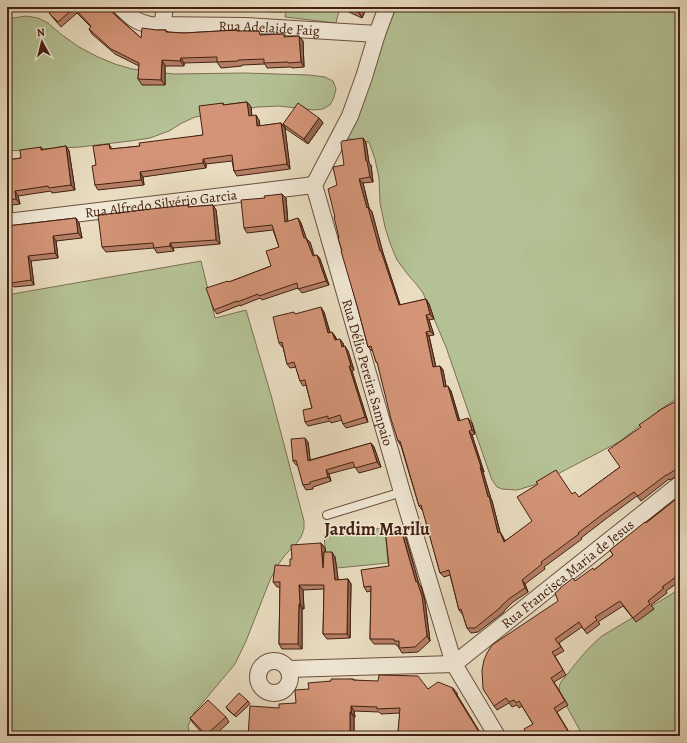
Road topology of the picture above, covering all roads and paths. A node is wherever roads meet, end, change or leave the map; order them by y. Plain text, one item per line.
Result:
1 (121, 7) edge
2 (165, 7) edge
3 (387, 7) edge
4 (162, 26) junction
5 (377, 34) junction
6 (314, 185) junction
7 (7, 222) edge
8 (680, 484) edge
9 (402, 492) junction
10 (327, 515) dead end
11 (454, 664) junction
12 (288, 669) dead end
13 (497, 736) edge

1 - 4 street, Rua Adelaide Faig
2 - 4 street
3 - 5 street
4 - 5 street, Rua Adelaide Faig
5 - 6 street
6 - 7 street, Rua Alfredo Silvério Garcia
6 - 9 street, Rua Délio Pereira Sampaio
8 - 11 street, Rua Francisca Maria de Jesus
9 - 10 lane
9 - 11 street, Rua Délio Pereira Sampaio
11 - 12 street
11 - 13 street, Rua Délio Pereira Sampaio

